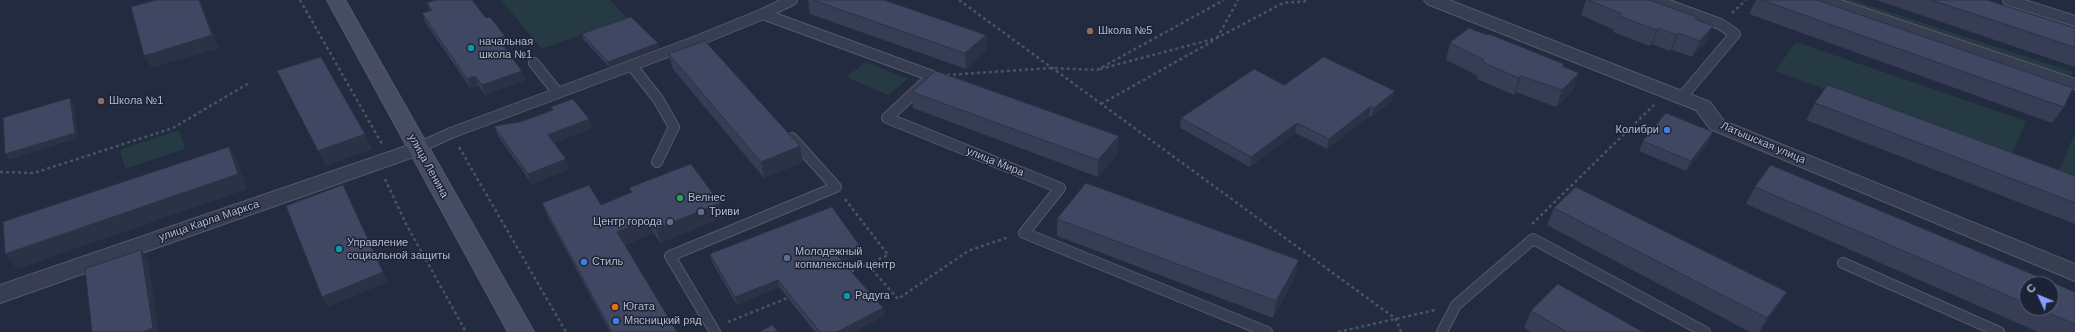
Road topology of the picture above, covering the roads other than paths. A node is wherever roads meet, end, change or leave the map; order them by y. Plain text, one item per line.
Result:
1 (336, 0) edge
2 (792, 0) edge
3 (1433, 0) edge
4 (1655, 0) edge
5 (1825, 0) edge
6 (2008, 0) edge
7 (763, 14) junction
8 (2075, 21) edge
9 (534, 63) dead end
10 (632, 66) junction
11 (2075, 84) edge
12 (558, 93) junction
13 (1674, 95) junction
14 (783, 128) edge
15 (418, 148) junction
16 (657, 162) dead end
17 (1843, 263) dead end
18 (2075, 273) edge
19 (0, 294) edge
20 (714, 330) edge
21 (521, 332) edge
22 (1267, 332) edge
23 (1442, 332) edge
24 (1705, 332) edge
25 (1999, 332) edge

1 - 15 street, улица Ленина
2 - 7 lane
3 - 13 street, Латышская улица
4 - 13 lane
5 - 11 lane
6 - 8 lane
7 - 10 lane
7 - 22 lane, улица Мира
9 - 12 lane
10 - 12 lane
10 - 16 lane
12 - 15 lane
13 - 18 street, Латышская улица
14 - 20 lane
15 - 19 street, улица Карла Маркса
15 - 21 street, улица Ленина
17 - 25 lane
23 - 24 lane

